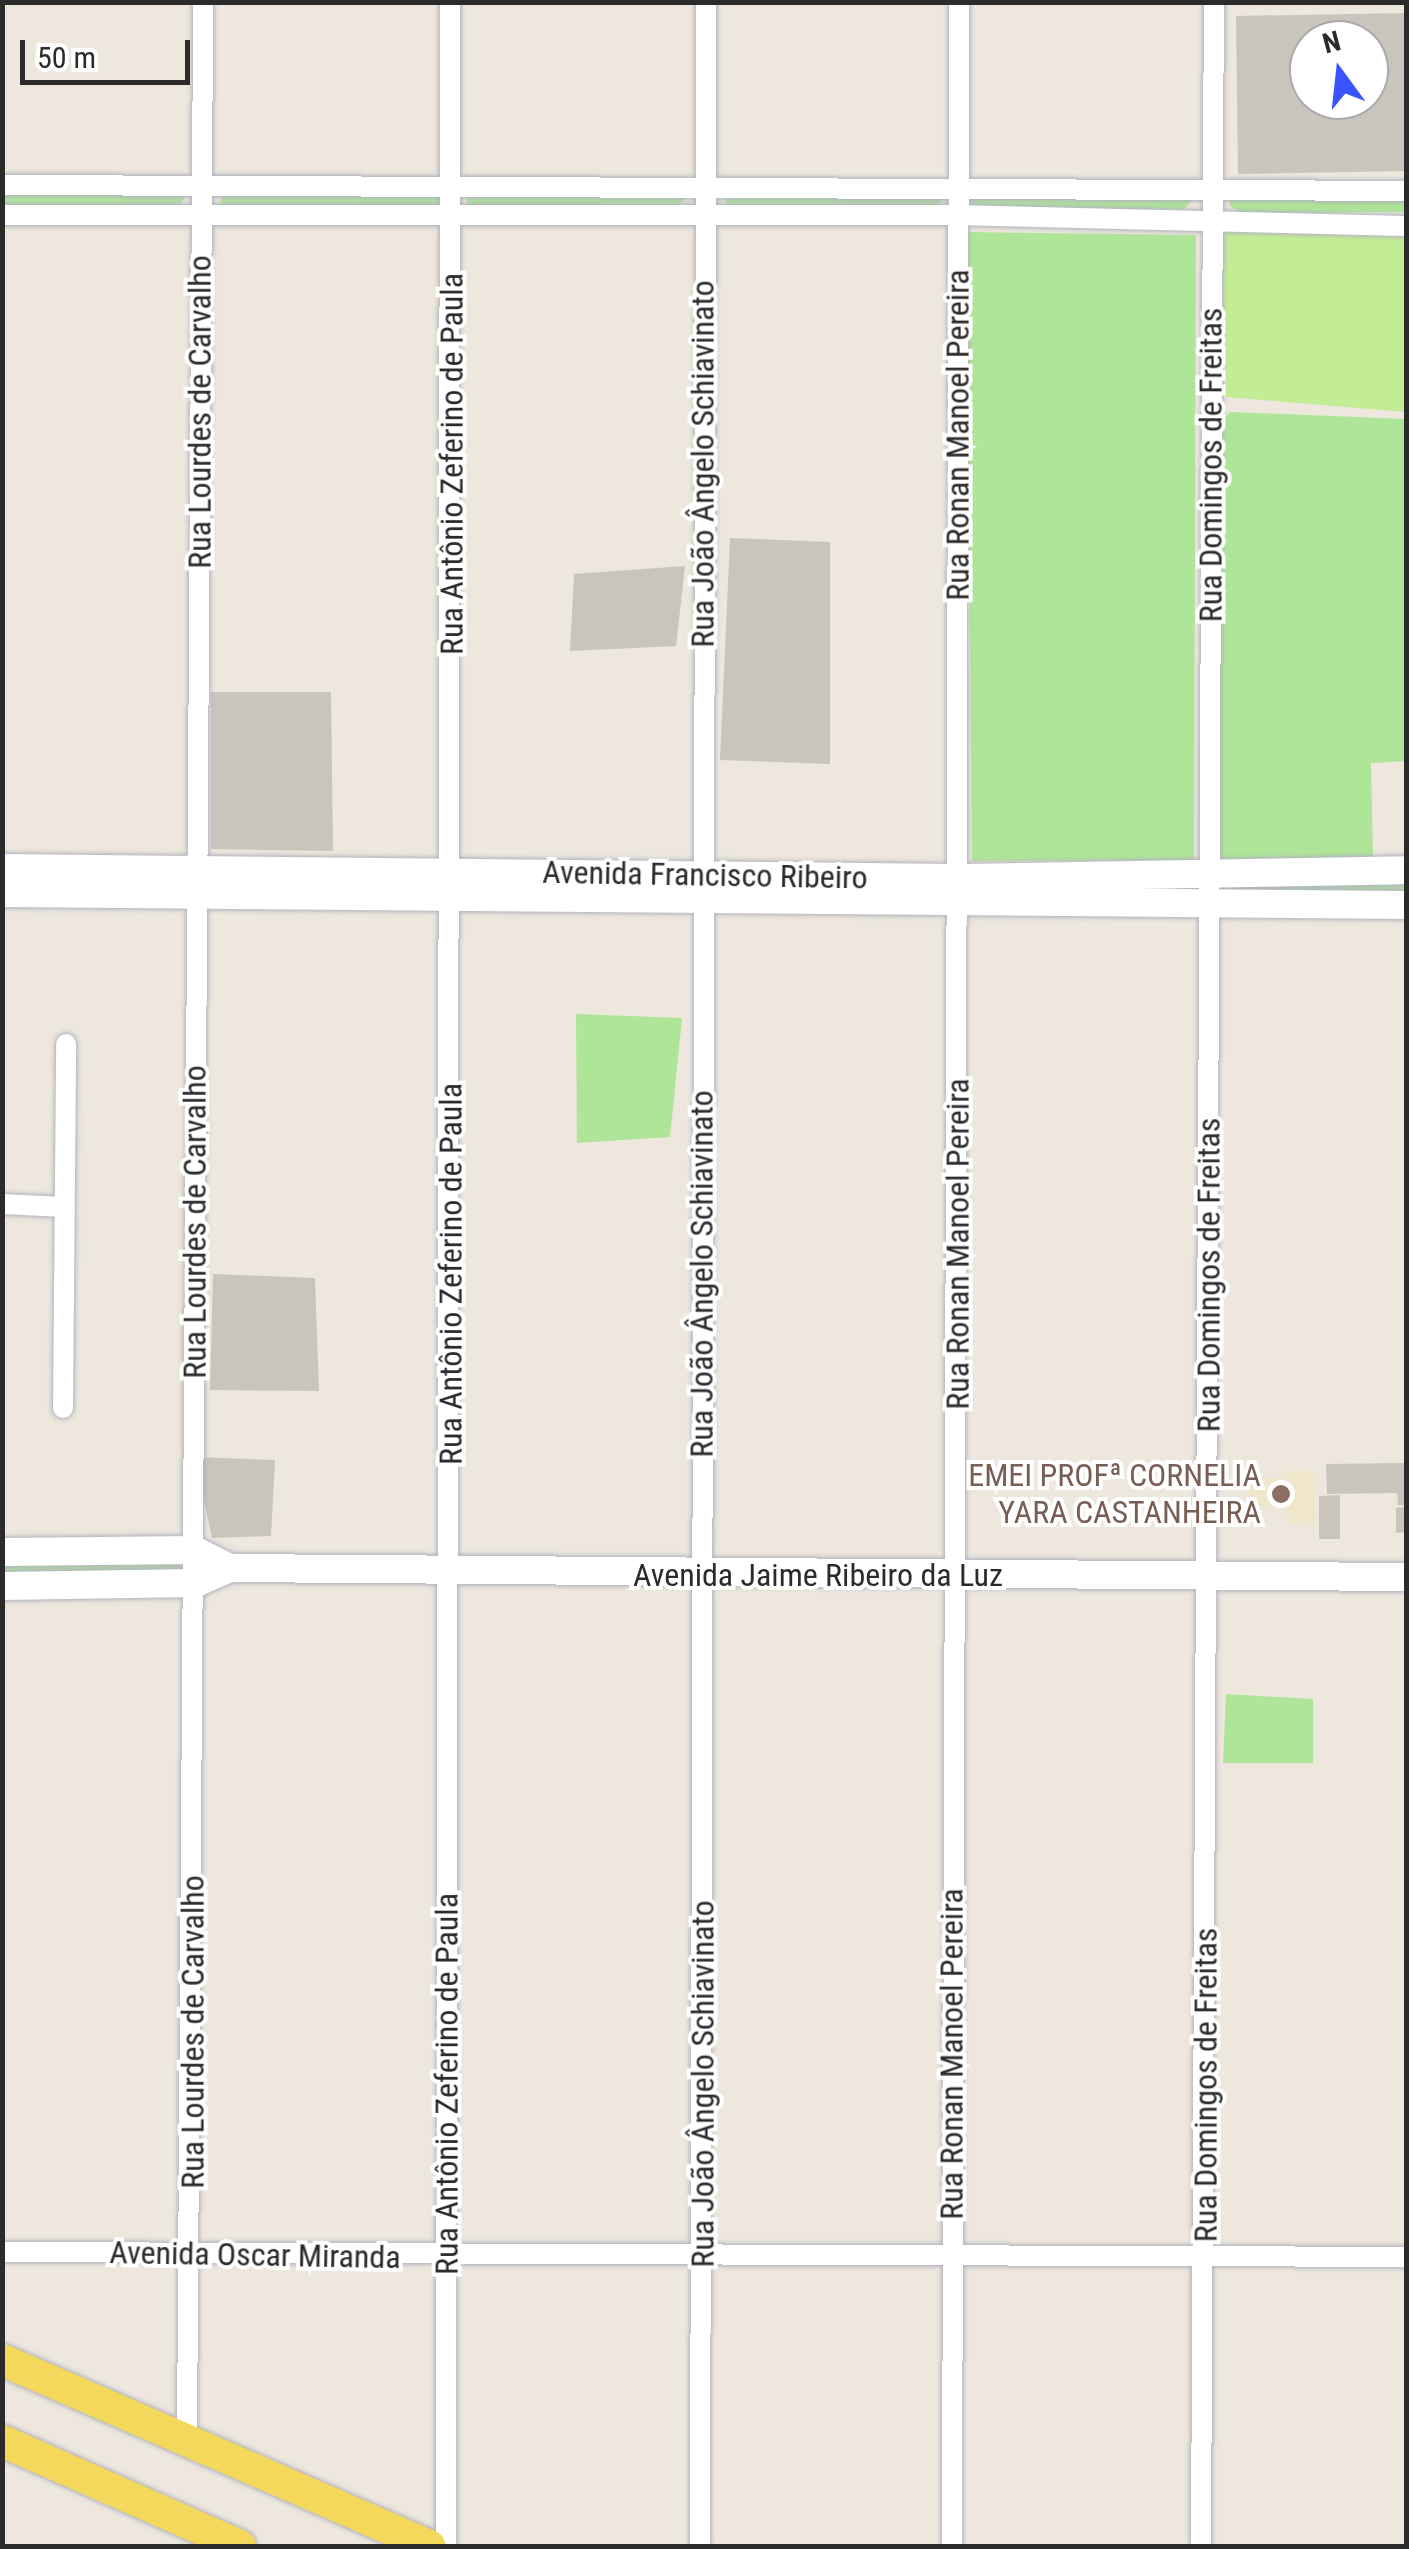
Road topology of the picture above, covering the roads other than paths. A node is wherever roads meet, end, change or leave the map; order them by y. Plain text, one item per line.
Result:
1 (203, 2) edge
2 (450, 2) edge
3 (706, 2) edge
4 (960, 2) edge
5 (1214, 2) edge
6 (2, 184) edge
7 (448, 184) junction
8 (704, 186) junction
9 (957, 186) junction
10 (202, 187) junction
11 (1406, 191) edge
12 (1212, 192) junction
13 (2, 215) edge
14 (703, 215) junction
15 (450, 216) junction
16 (956, 216) junction
17 (201, 218) junction
18 (1212, 221) junction
19 (1406, 226) edge
20 (196, 866) junction
21 (2, 868) edge
22 (453, 869) junction
23 (1406, 870) edge
24 (1351, 871) junction
25 (1209, 875) junction
26 (702, 890) junction
27 (961, 891) junction
28 (2, 894) edge
29 (196, 894) junction
30 (452, 901) junction
31 (1406, 905) edge
32 (1351, 906) junction
33 (1210, 908) junction
34 (66, 1044) dead end
35 (2, 1204) edge
36 (64, 1207) junction
37 (63, 1408) dead end
38 (194, 1550) junction
39 (2, 1552) edge
40 (230, 1568) junction
41 (450, 1572) junction
42 (1209, 1575) junction
43 (702, 1576) junction
44 (955, 1576) junction
45 (1406, 1577) edge
46 (196, 1583) junction
47 (2, 1586) edge
48 (2, 2252) edge
49 (1204, 2252) junction
50 (191, 2253) junction
51 (950, 2256) junction
52 (446, 2258) junction
53 (1406, 2258) edge
54 (703, 2259) junction
55 (2, 2360) edge
56 (2, 2441) edge
57 (187, 2441) junction
58 (240, 2546) edge
59 (429, 2546) edge
60 (446, 2546) edge
61 (700, 2546) edge
62 (952, 2546) edge
63 (1202, 2546) edge

1 - 10 street, Rua Lourdes de Carvalho
2 - 7 street, Rua Antônio Zeferino de Paula
3 - 8 street, Rua João Ângelo Schiavinato
4 - 9 street, Rua Ronan Manoel Pereira
5 - 12 street, Rua Domingos de Freitas
6 - 10 street
7 - 8 street
7 - 10 street
7 - 15 street, Rua Antônio Zeferino de Paula
8 - 9 street
8 - 14 street, Rua João Ângelo Schiavinato
9 - 12 street
9 - 16 street, Rua Ronan Manoel Pereira
10 - 17 street, Rua Lourdes de Carvalho
11 - 12 street
12 - 18 street, Rua Domingos de Freitas
13 - 17 street
14 - 15 street
14 - 16 street
14 - 26 street, Rua João Ângelo Schiavinato
15 - 17 street
15 - 22 street, Rua Antônio Zeferino de Paula
16 - 18 street
16 - 27 street, Rua Ronan Manoel Pereira
17 - 20 street, Rua Lourdes de Carvalho
18 - 19 street
18 - 25 street, Rua Domingos de Freitas
20 - 21 street, Avenida Francisco Ribeiro
20 - 22 street, Avenida Francisco Ribeiro
20 - 29 street, Rua Lourdes de Carvalho
22 - 26 street, Avenida Francisco Ribeiro
22 - 30 street, Rua Antônio Zeferino de Paula
23 - 24 street, Avenida Francisco Ribeiro
24 - 25 street, Avenida Francisco Ribeiro
24 - 32 street
25 - 27 street, Avenida Francisco Ribeiro
25 - 33 street, Rua Domingos de Freitas
26 - 27 street, Avenida Francisco Ribeiro
26 - 30 street, Avenida Francisco Ribeiro
26 - 43 street, Rua João Ângelo Schiavinato
27 - 33 street, Avenida Francisco Ribeiro
27 - 44 street, Rua Ronan Manoel Pereira
28 - 29 street, Avenida Francisco Ribeiro
29 - 30 street, Avenida Francisco Ribeiro
29 - 38 street, Rua Lourdes de Carvalho
30 - 41 street, Rua Antônio Zeferino de Paula
31 - 32 street, Avenida Francisco Ribeiro
32 - 33 street, Avenida Francisco Ribeiro
33 - 42 street, Rua Domingos de Freitas
34 - 36 street
35 - 36 street
36 - 37 street
38 - 39 street, Avenida Jaime Ribeiro da Luz
38 - 40 street, Avenida Jaime Ribeiro da Luz
38 - 46 street, Rua Lourdes de Carvalho
40 - 41 street, Avenida Jaime Ribeiro da Luz
40 - 46 street, Avenida Jaime Ribeiro da Luz
41 - 43 street, Avenida Jaime Ribeiro da Luz
41 - 52 street, Rua Antônio Zeferino de Paula
42 - 44 street, Avenida Jaime Ribeiro da Luz
42 - 45 street, Avenida Jaime Ribeiro da Luz
42 - 49 street, Rua Domingos de Freitas
43 - 44 street, Avenida Jaime Ribeiro da Luz
43 - 54 street, Rua João Ângelo Schiavinato
44 - 51 street, Rua Ronan Manoel Pereira
46 - 47 street, Avenida Jaime Ribeiro da Luz
46 - 50 street, Rua Lourdes de Carvalho
48 - 50 street, Avenida Oscar Miranda
49 - 51 street, Avenida Oscar Miranda
49 - 53 street, Avenida Oscar Miranda
49 - 63 street, Rua Domingos de Freitas
50 - 52 street, Avenida Oscar Miranda
50 - 57 street, Rua Lourdes de Carvalho
51 - 54 street, Avenida Oscar Miranda
51 - 62 street, Rua Ronan Manoel Pereira
52 - 54 street, Avenida Oscar Miranda
52 - 60 street, Rua Antônio Zeferino de Paula
54 - 61 street, Rua João Ângelo Schiavinato
55 - 57 main road
56 - 58 main road
57 - 59 main road

